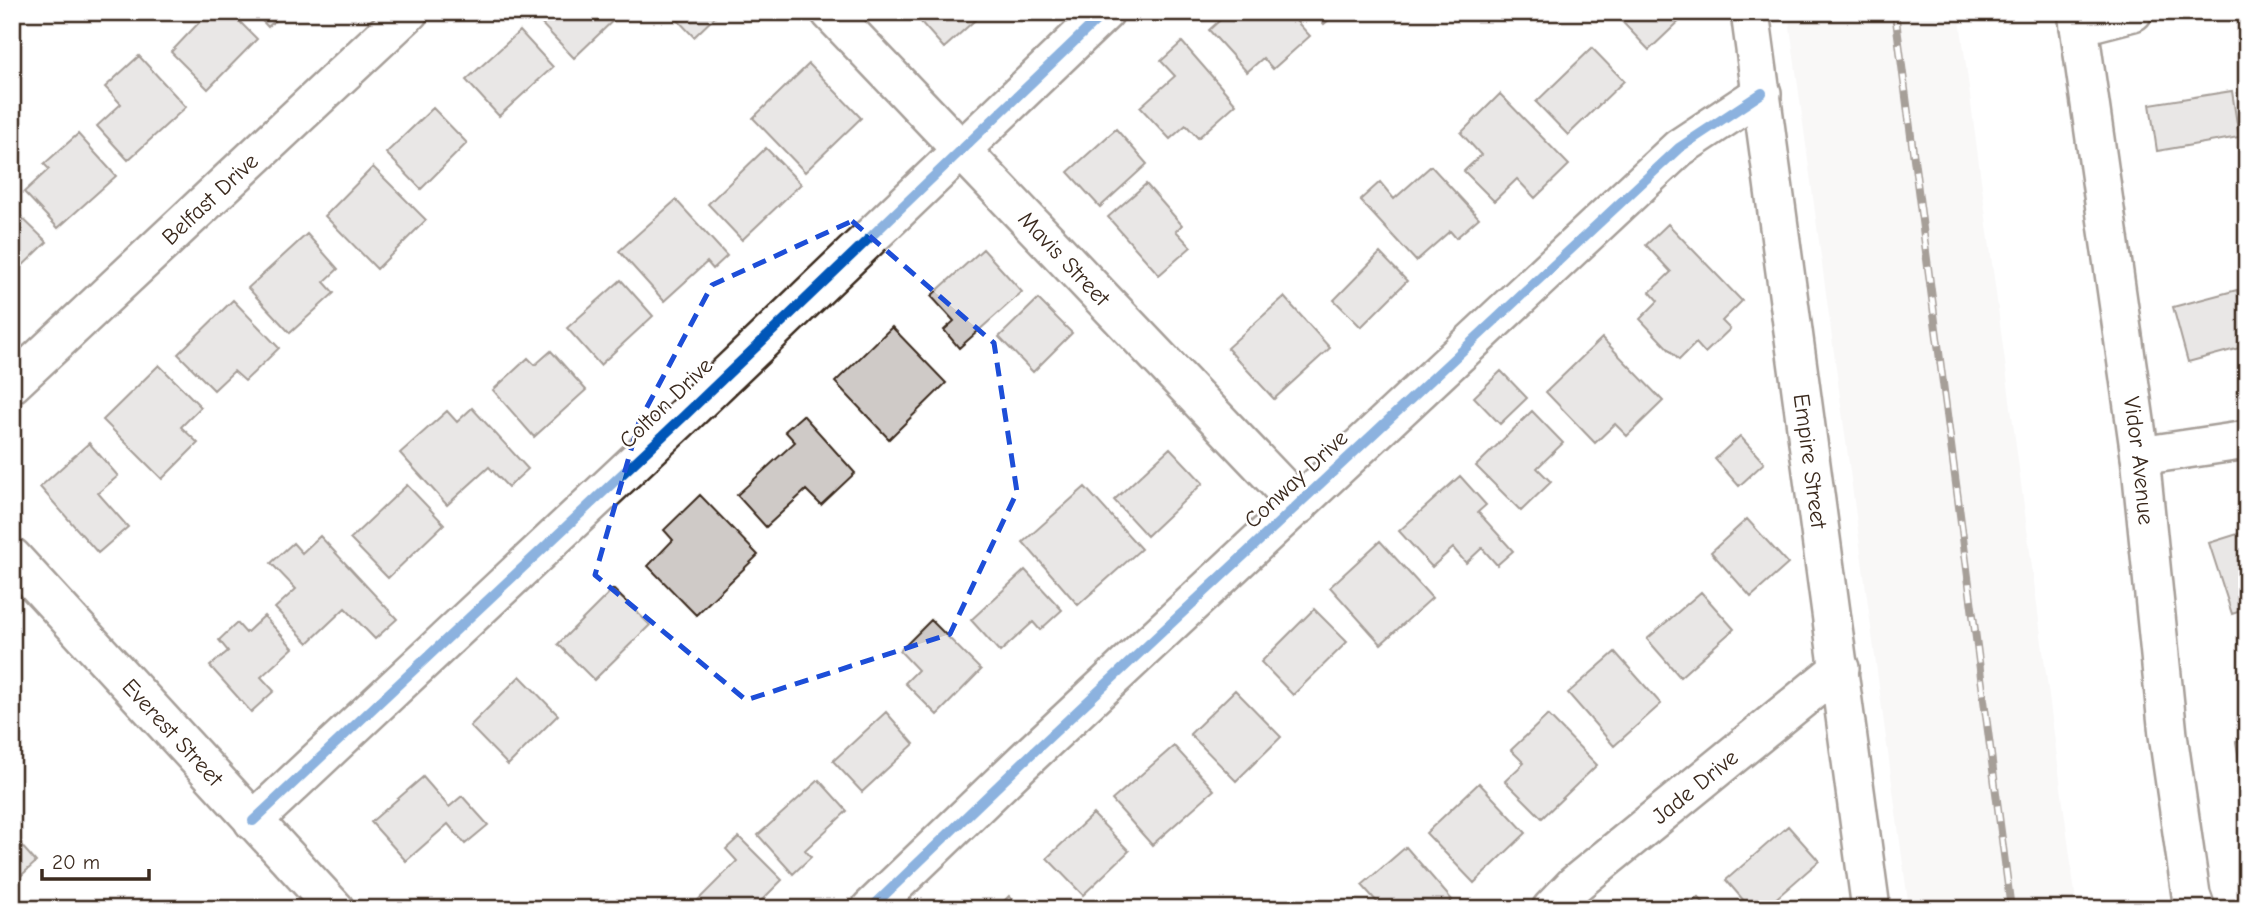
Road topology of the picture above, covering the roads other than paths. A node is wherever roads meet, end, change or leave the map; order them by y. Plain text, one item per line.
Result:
1 (409, 12) edge
2 (830, 12) edge
3 (1105, 12) edge
4 (1750, 12) edge
5 (2133, 12) edge
6 (2078, 19) edge
7 (1762, 93) junction
8 (960, 149) junction
9 (12, 384) edge
10 (2247, 440) edge
11 (2140, 456) junction
12 (1299, 505) junction
13 (12, 557) edge
14 (1840, 668) junction
15 (253, 821) junction
16 (335, 909) edge
17 (870, 909) edge
18 (1550, 909) edge
19 (1871, 909) edge
20 (2196, 909) edge

1 - 9 street, Belfast Drive
2 - 8 street, Mavis Street
3 - 8 street, Colton Drive
4 - 7 street, Empire Street
5 - 6 street
6 - 11 street, Vidor Avenue
7 - 12 street, Conway Drive
7 - 14 street, Empire Street
8 - 12 street, Mavis Street
8 - 15 street, Colton Drive
10 - 11 street
11 - 20 street, Vidor Avenue
12 - 17 street, Conway Drive
13 - 15 street, Everest Street
14 - 18 street, Jade Drive
14 - 19 street, Empire Street
15 - 16 street, Everest Street

